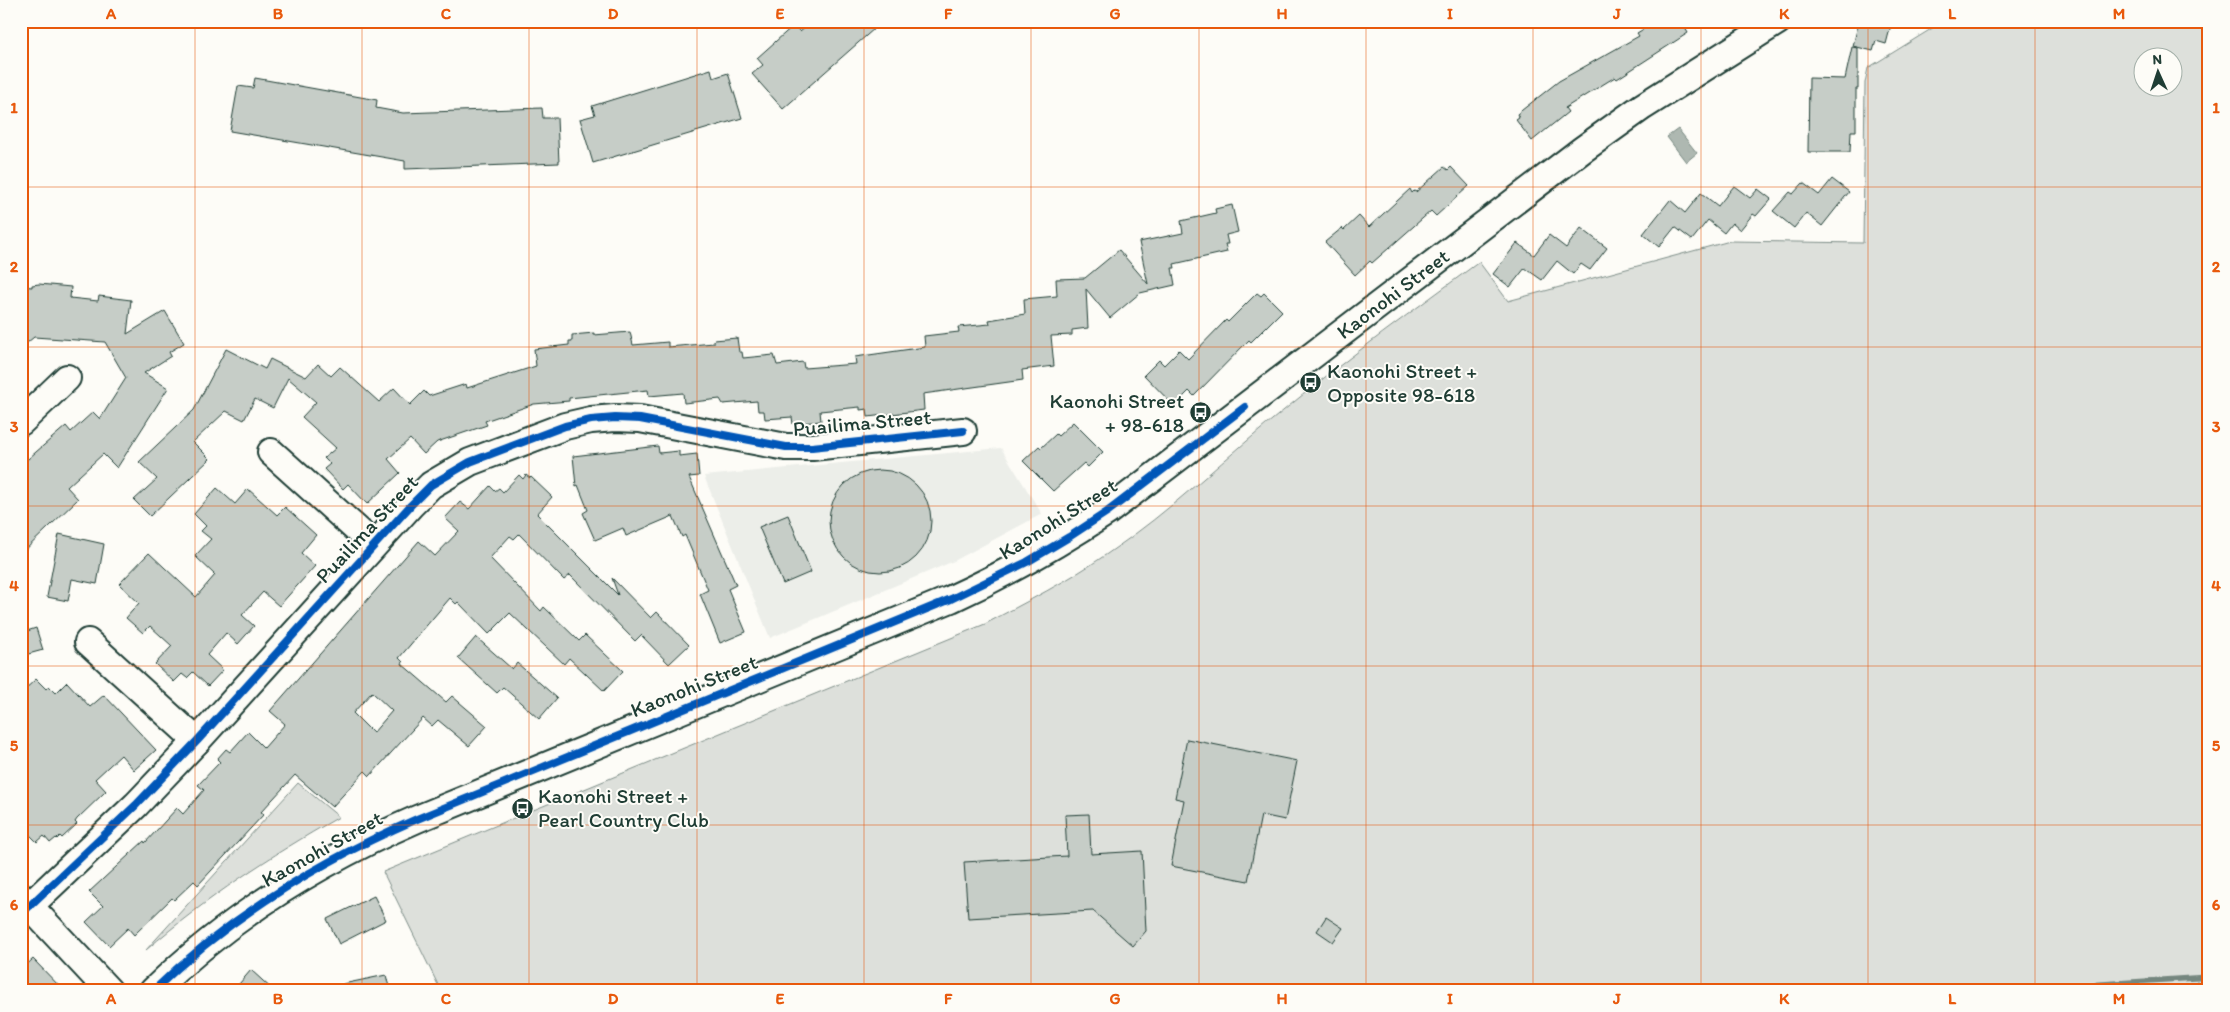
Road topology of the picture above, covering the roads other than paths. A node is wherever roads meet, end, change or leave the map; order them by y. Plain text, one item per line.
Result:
1 (1778, 21) edge
2 (67, 378) dead end
3 (21, 422) edge
4 (963, 431) dead end
5 (272, 452) dead end
6 (374, 545) junction
7 (88, 642) dead end
8 (197, 742) junction
9 (24, 906) edge
10 (109, 991) edge
11 (153, 991) edge

1 - 11 street, Kaonohi Street
2 - 3 street
4 - 6 street, Puailima Street
5 - 6 street
6 - 8 street, Puailima Street
7 - 8 street
8 - 9 street, Puailima Street
9 - 10 street

